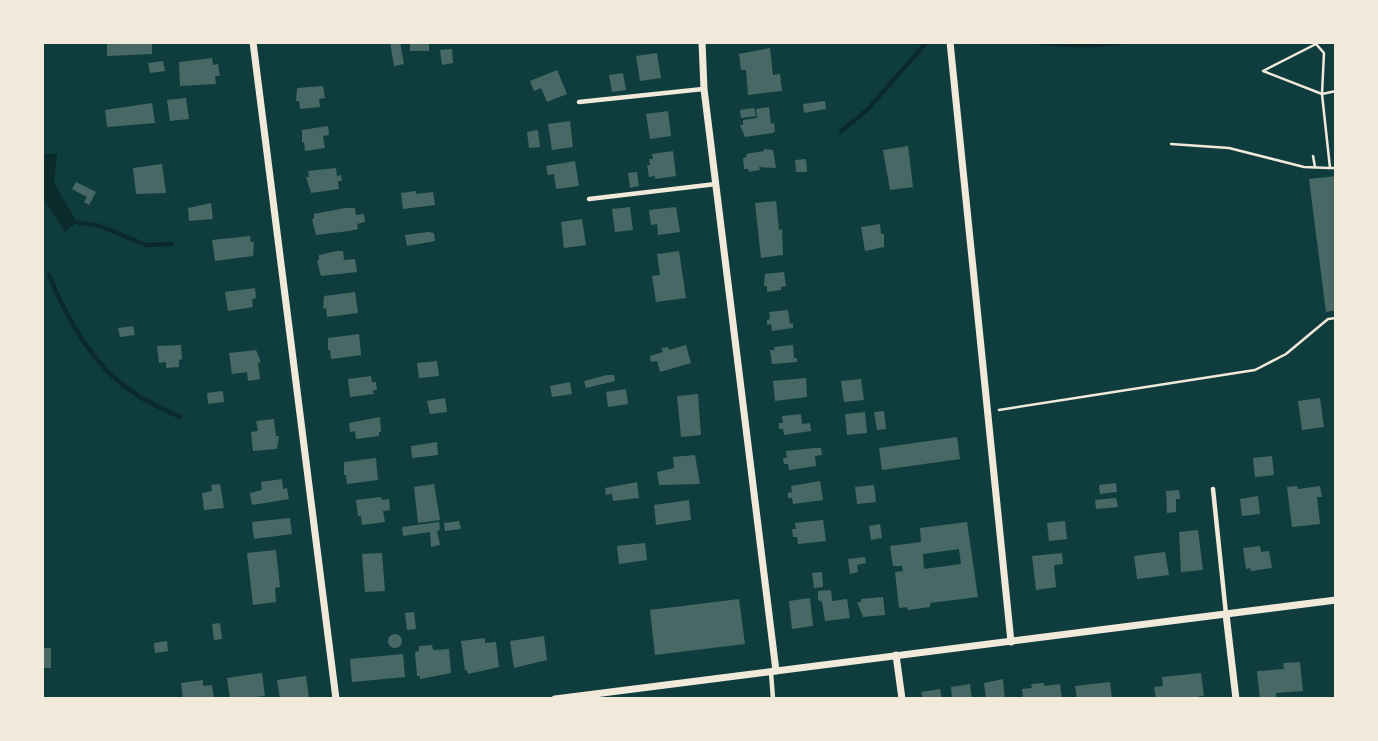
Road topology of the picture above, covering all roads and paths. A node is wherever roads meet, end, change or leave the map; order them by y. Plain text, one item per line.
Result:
1 (254, 42) edge
2 (702, 42) edge
3 (950, 42) edge
4 (1316, 43) edge
5 (704, 89) junction
6 (1336, 91) edge
7 (1322, 94) junction
8 (579, 102) dead end
9 (1171, 144) dead end
10 (1313, 156) dead end
11 (1315, 167) junction
12 (717, 184) junction
13 (589, 199) dead end
14 (1336, 318) edge
15 (987, 411) junction
16 (1213, 489) dead end
17 (1336, 600) edge
18 (1226, 614) junction
19 (1011, 642) junction
20 (896, 655) junction
21 (773, 671) junction
22 (649, 688) junction
23 (336, 699) edge
24 (555, 699) edge
25 (651, 699) edge
26 (774, 699) edge
27 (902, 699) edge
28 (1236, 699) edge

1 - 23 street
2 - 5 street
3 - 15 street
4 - 7 path
4 - 7 path
5 - 8 lane
5 - 12 street
6 - 7 path
7 - 11 path
9 - 11 path
10 - 11 path
12 - 13 lane
12 - 21 street
14 - 15 path
15 - 19 street
16 - 18 lane
17 - 18 street
18 - 19 street
18 - 28 street
19 - 20 street
20 - 21 street
20 - 27 street
21 - 22 street
21 - 26 lane
22 - 24 street
22 - 25 street

